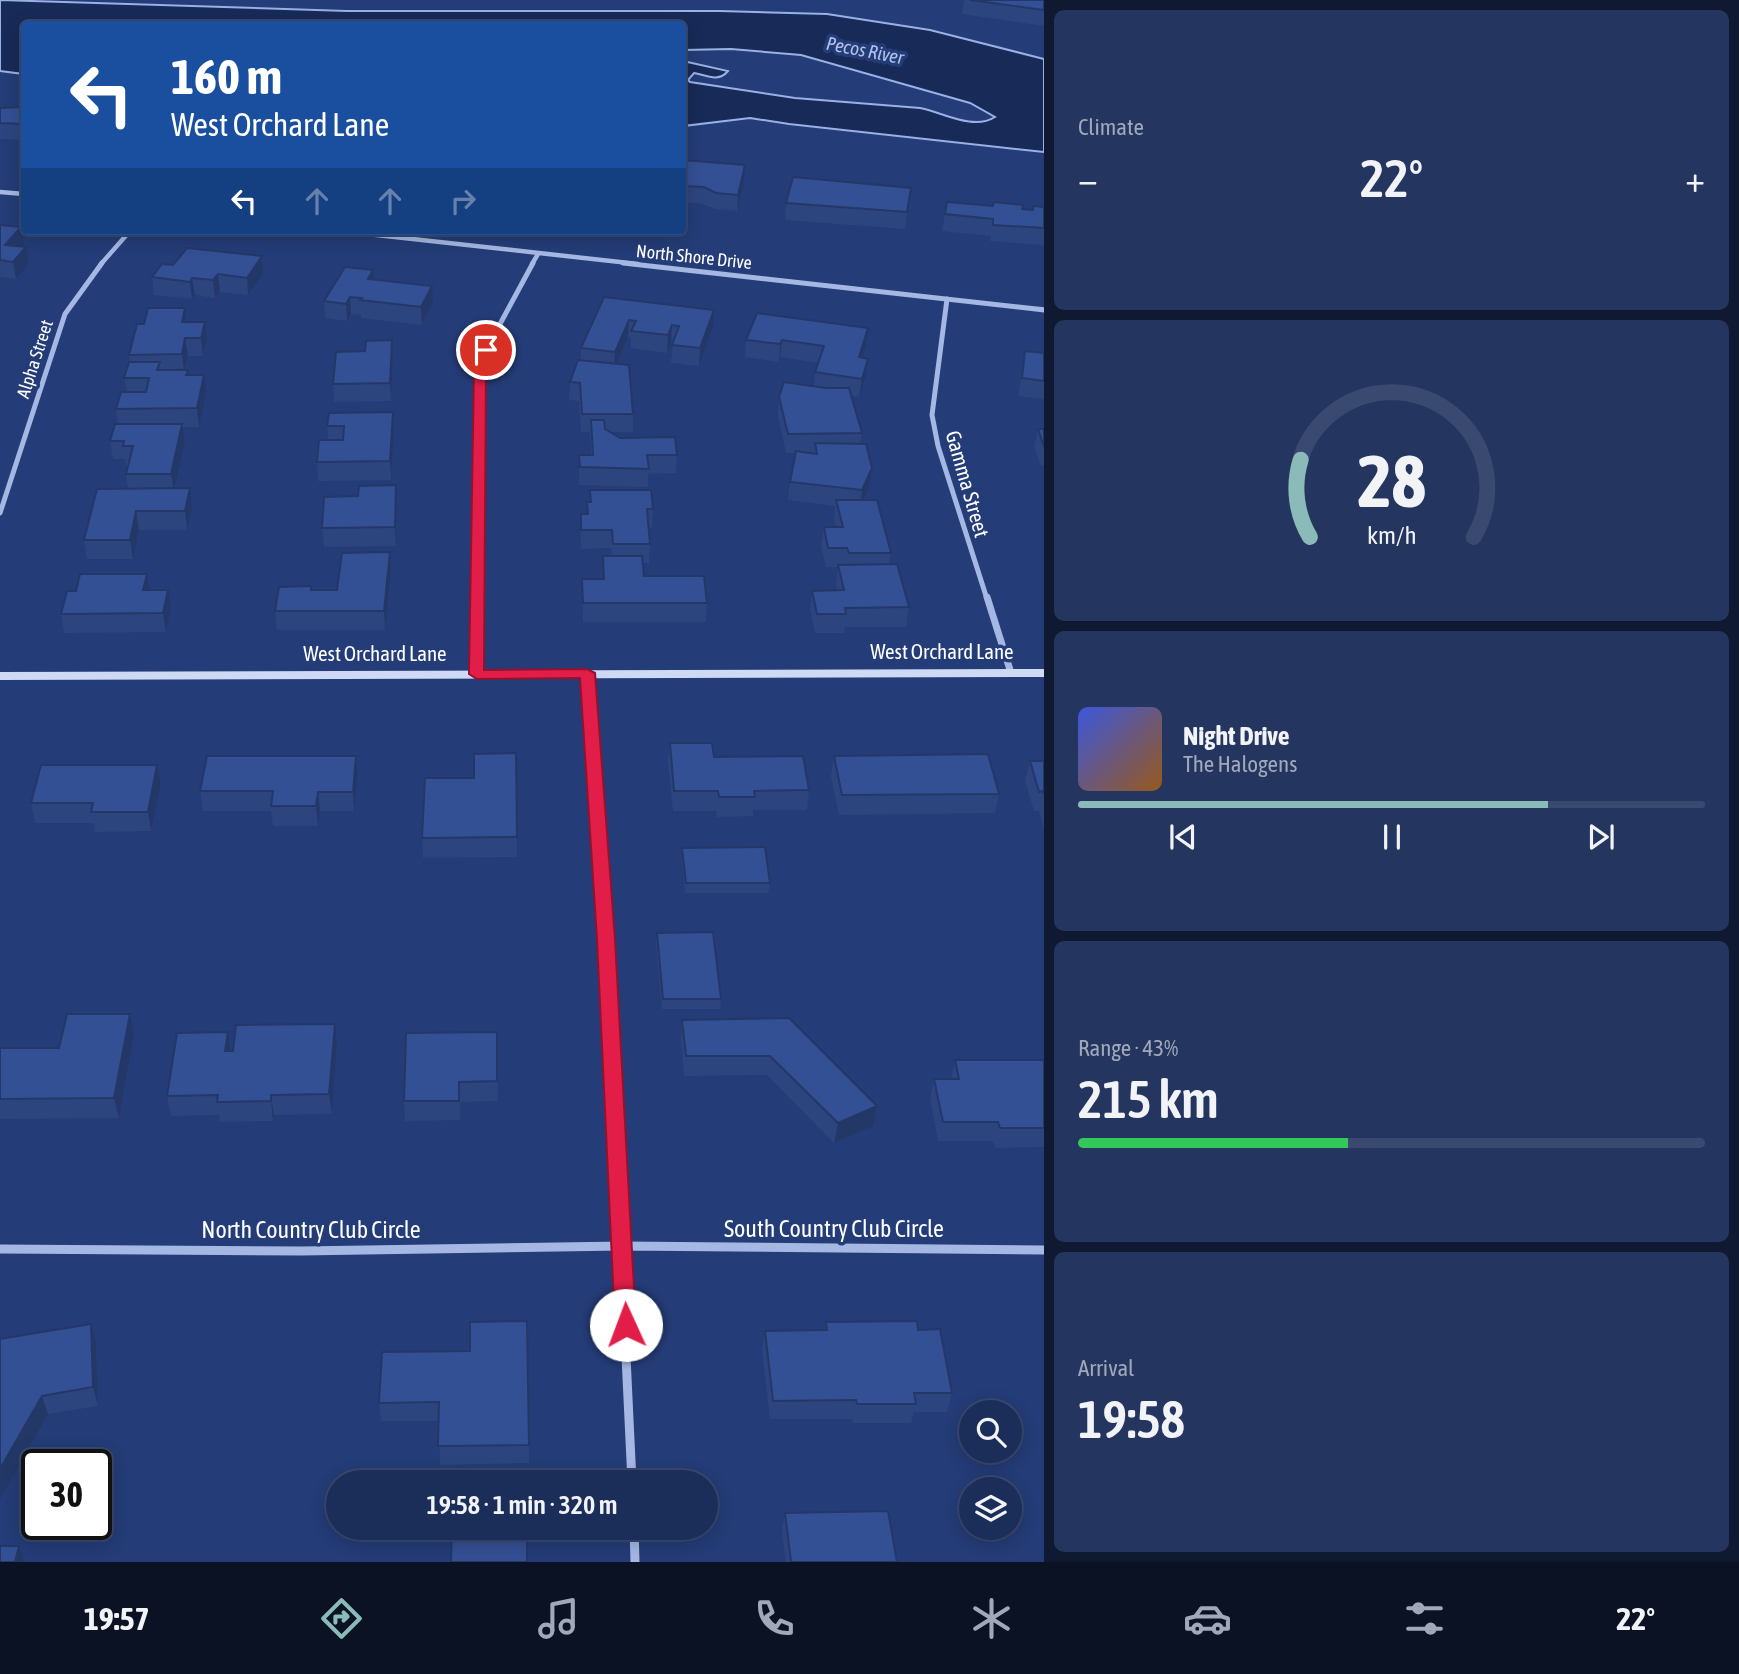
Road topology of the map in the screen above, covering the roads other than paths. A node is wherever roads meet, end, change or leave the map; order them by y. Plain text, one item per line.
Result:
1 (0, 192) edge
2 (21, 194) edge
3 (126, 235) edge
4 (374, 235) edge
5 (538, 254) junction
6 (947, 299) junction
7 (1044, 310) edge
8 (0, 513) edge
9 (587, 673) junction
10 (1011, 673) junction
11 (1044, 673) edge
12 (477, 674) junction
13 (0, 676) edge
14 (622, 1246) junction
15 (0, 1249) edge
16 (1044, 1250) edge
17 (631, 1470) edge
18 (634, 1540) edge
19 (635, 1562) edge

1 - 2 street
3 - 8 street, Alpha Street
4 - 5 street, North Shore Drive
5 - 6 street, North Shore Drive
5 - 12 street
6 - 7 street, North Shore Drive
6 - 10 street, Gamma Street
9 - 10 street, West Orchard Lane
9 - 12 street, West Orchard Lane
9 - 14 street
10 - 11 street, West Orchard Lane
12 - 13 street, West Orchard Lane
14 - 15 street, North Country Club Circle
14 - 16 street, South Country Club Circle
14 - 17 street
18 - 19 street

